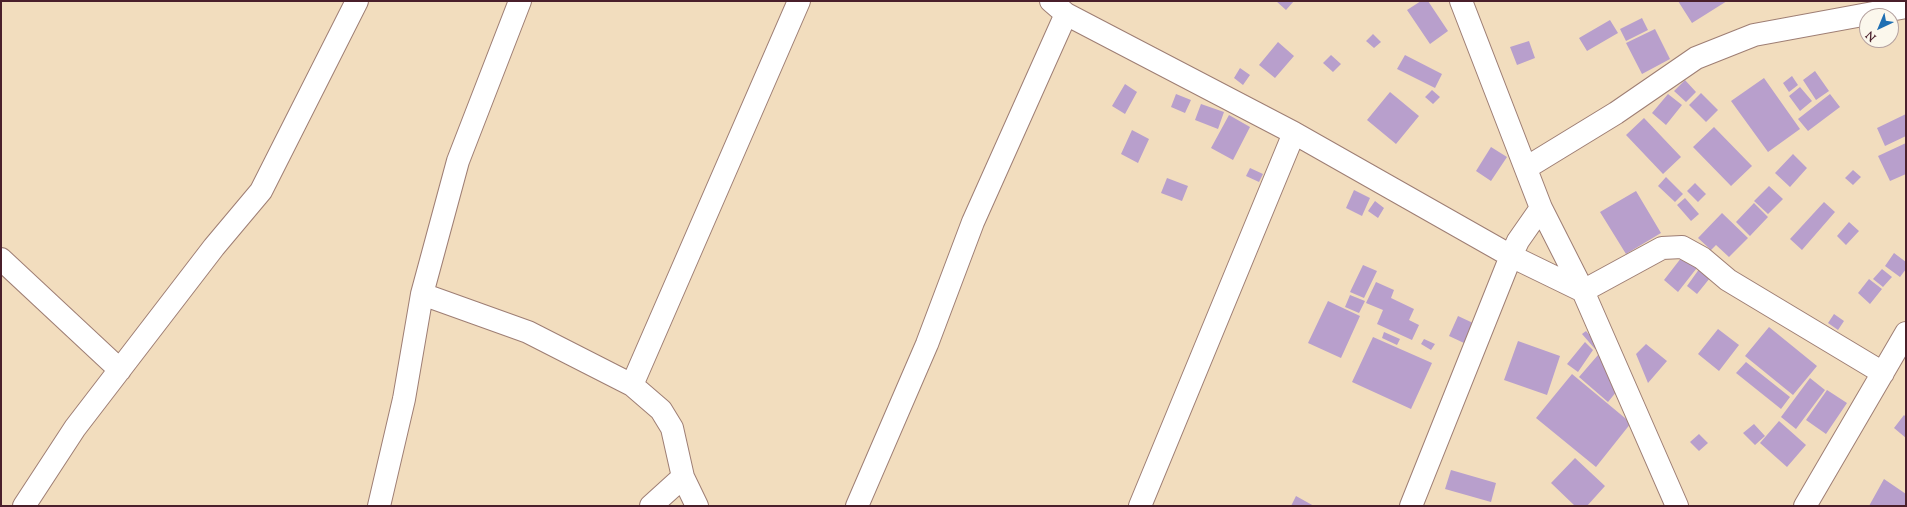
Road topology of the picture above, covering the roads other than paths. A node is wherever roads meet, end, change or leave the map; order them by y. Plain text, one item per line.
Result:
1 (357, 1) edge
2 (520, 1) edge
3 (799, 1) edge
4 (1460, 1) edge
5 (1059, 7) edge
6 (1906, 7) edge
7 (1294, 133) junction
8 (1526, 168) junction
9 (1541, 208) junction
10 (1511, 256) junction
11 (1, 259) edge
12 (1583, 292) junction
13 (422, 294) junction
14 (1906, 334) edge
15 (120, 370) junction
16 (1883, 373) junction
17 (632, 385) junction
18 (683, 477) junction
19 (1674, 504) edge
20 (24, 506) edge
21 (379, 506) edge
22 (651, 506) edge
23 (697, 506) edge
24 (857, 506) edge
25 (1140, 506) edge
26 (1411, 506) edge
27 (1805, 506) edge

1 - 15 street
2 - 13 street
3 - 17 street
4 - 8 street
5 - 7 street
5 - 24 street
6 - 8 street
7 - 10 street
7 - 25 street
8 - 9 street
9 - 10 street
9 - 12 street
10 - 12 street
10 - 26 street
11 - 15 street
12 - 16 street
12 - 19 street
13 - 17 street
13 - 21 street
14 - 16 street
15 - 20 street
16 - 27 street
17 - 18 street
18 - 22 street
18 - 23 street

